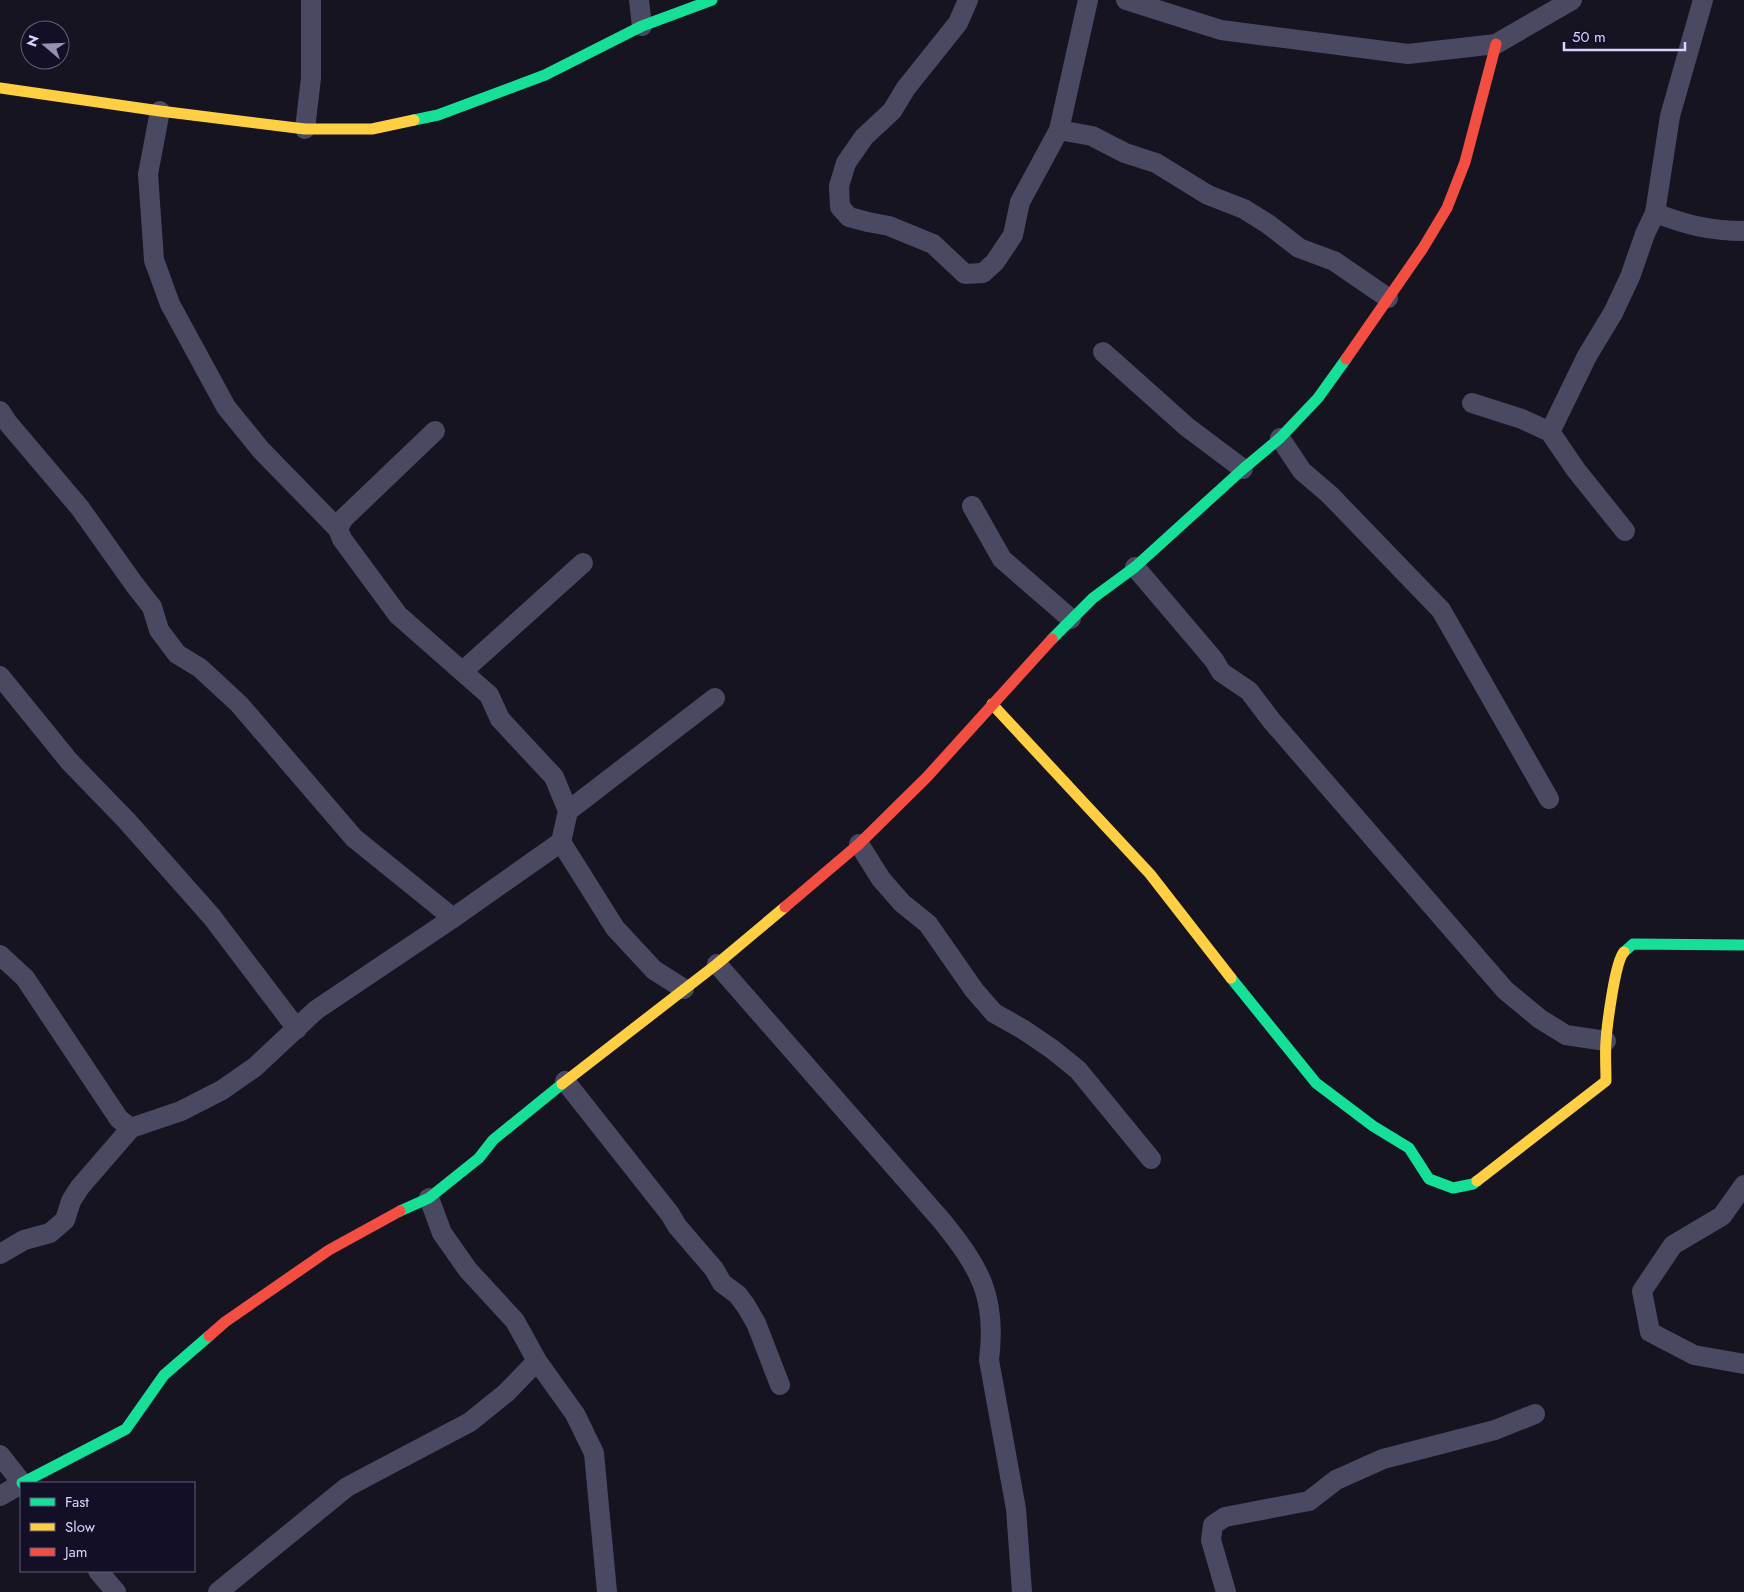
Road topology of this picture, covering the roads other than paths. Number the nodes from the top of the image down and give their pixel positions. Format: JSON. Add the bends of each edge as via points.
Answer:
{"nodes":[{"id":1,"x":312,"y":0,"type":"edge"},
{"id":2,"x":639,"y":0,"type":"edge"},
{"id":3,"x":712,"y":0,"type":"edge"},
{"id":4,"x":968,"y":0,"type":"edge"},
{"id":5,"x":1088,"y":0,"type":"edge"},
{"id":6,"x":1126,"y":0,"type":"edge"},
{"id":7,"x":1572,"y":0,"type":"edge"},
{"id":8,"x":1704,"y":0,"type":"edge"},
{"id":9,"x":642,"y":26,"type":"junction"},
{"id":10,"x":1496,"y":44,"type":"junction"},
{"id":11,"x":0,"y":88,"type":"edge"},
{"id":12,"x":160,"y":111,"type":"junction"},
{"id":13,"x":305,"y":129,"type":"junction"},
{"id":14,"x":1059,"y":130,"type":"junction"},
{"id":15,"x":1655,"y":213,"type":"junction"},
{"id":16,"x":1744,"y":231,"type":"edge"},
{"id":17,"x":1388,"y":298,"type":"junction"},
{"id":18,"x":1103,"y":352,"type":"dead end"},
{"id":19,"x":1472,"y":403,"type":"dead end"},
{"id":20,"x":3,"y":420,"type":"edge"},
{"id":21,"x":435,"y":430,"type":"dead end"},
{"id":22,"x":1550,"y":432,"type":"junction"},
{"id":23,"x":1280,"y":438,"type":"junction"},
{"id":24,"x":1243,"y":469,"type":"junction"},
{"id":25,"x":972,"y":506,"type":"dead end"},
{"id":26,"x":338,"y":529,"type":"junction"},
{"id":27,"x":1625,"y":531,"type":"dead end"},
{"id":28,"x":583,"y":563,"type":"dead end"},
{"id":29,"x":1135,"y":567,"type":"junction"},
{"id":30,"x":1070,"y":619,"type":"junction"},
{"id":31,"x":463,"y":671,"type":"junction"},
{"id":32,"x":0,"y":676,"type":"edge"},
{"id":33,"x":715,"y":698,"type":"dead end"},
{"id":34,"x":992,"y":704,"type":"junction"},
{"id":35,"x":1549,"y":799,"type":"dead end"},
{"id":36,"x":568,"y":811,"type":"junction"},
{"id":37,"x":561,"y":842,"type":"junction"},
{"id":38,"x":859,"y":844,"type":"junction"},
{"id":39,"x":453,"y":918,"type":"junction"},
{"id":40,"x":1744,"y":944,"type":"edge"},
{"id":41,"x":0,"y":955,"type":"edge"},
{"id":42,"x":717,"y":964,"type":"junction"},
{"id":43,"x":684,"y":989,"type":"junction"},
{"id":44,"x":297,"y":1029,"type":"junction"},
{"id":45,"x":1606,"y":1042,"type":"junction"},
{"id":46,"x":565,"y":1081,"type":"junction"},
{"id":47,"x":131,"y":1128,"type":"junction"},
{"id":48,"x":1150,"y":1159,"type":"dead end"},
{"id":49,"x":1744,"y":1185,"type":"edge"},
{"id":50,"x":429,"y":1198,"type":"junction"},
{"id":51,"x":0,"y":1254,"type":"edge"},
{"id":52,"x":537,"y":1361,"type":"junction"},
{"id":53,"x":1744,"y":1364,"type":"edge"},
{"id":54,"x":780,"y":1385,"type":"dead end"},
{"id":55,"x":1535,"y":1414,"type":"dead end"},
{"id":56,"x":0,"y":1455,"type":"edge"},
{"id":57,"x":21,"y":1482,"type":"edge"},
{"id":58,"x":24,"y":1482,"type":"edge"},
{"id":59,"x":20,"y":1484,"type":"edge"},
{"id":60,"x":0,"y":1496,"type":"edge"},
{"id":61,"x":99,"y":1572,"type":"edge"},
{"id":62,"x":116,"y":1592,"type":"edge"},
{"id":63,"x":218,"y":1592,"type":"edge"},
{"id":64,"x":607,"y":1592,"type":"edge"},
{"id":65,"x":1022,"y":1592,"type":"edge"},
{"id":66,"x":1226,"y":1592,"type":"edge"}],
"edges":[{"from":1,"to":13,"type":"street","via":[[311,78]]},
{"from":2,"to":9,"type":"street"},
{"from":3,"to":9,"type":"street"},
{"from":4,"to":14,"type":"street","via":[[958,23],[906,88],[892,111],[864,137],[846,163],[839,186],[840,207],[849,217],[889,226],[933,244],[965,274],[983,273],[995,262],[1013,234],[1020,202]]},
{"from":5,"to":14,"type":"street"},
{"from":6,"to":10,"type":"street","via":[[1221,30],[1408,54]]},
{"from":7,"to":10,"type":"street"},
{"from":8,"to":15,"type":"street","via":[[1670,116]]},
{"from":9,"to":13,"type":"street","via":[[545,75],[438,115],[372,129]]},
{"from":10,"to":17,"type":"street","via":[[1465,162],[1447,208]]},
{"from":11,"to":12,"type":"street"},
{"from":12,"to":13,"type":"street"},
{"from":12,"to":26,"type":"street","via":[[148,174],[154,260],[170,304],[226,407],[260,450]]},
{"from":14,"to":17,"type":"street","via":[[1092,136],[1125,153],[1156,163],[1208,195],[1244,209],[1298,248],[1334,261]]},
{"from":15,"to":16,"type":"street","via":[[1685,224],[1721,231]]},
{"from":15,"to":22,"type":"street","via":[[1613,313],[1587,356]]},
{"from":17,"to":23,"type":"street","via":[[1318,398]]},
{"from":18,"to":24,"type":"street","via":[[1187,427]]},
{"from":19,"to":22,"type":"street"},
{"from":20,"to":39,"type":"street","via":[[80,508],[152,606],[159,630],[177,654],[200,668],[238,704],[354,838]]},
{"from":21,"to":26,"type":"street","via":[[343,518]]},
{"from":22,"to":27,"type":"street"},
{"from":23,"to":24,"type":"street"},
{"from":23,"to":35,"type":"street","via":[[1302,471],[1330,495],[1440,610]]},
{"from":24,"to":29,"type":"street"},
{"from":25,"to":30,"type":"street","via":[[1002,559]]},
{"from":26,"to":31,"type":"street","via":[[398,615]]},
{"from":28,"to":31,"type":"street"},
{"from":29,"to":30,"type":"street"},
{"from":29,"to":45,"type":"street","via":[[1221,672],[1249,691],[1505,990],[1540,1019],[1566,1035]]},
{"from":30,"to":34,"type":"street"},
{"from":31,"to":36,"type":"street","via":[[489,695],[500,719],[554,777]]},
{"from":32,"to":44,"type":"street","via":[[69,761],[212,917]]},
{"from":33,"to":36,"type":"street"},
{"from":34,"to":38,"type":"street","via":[[927,777]]},
{"from":34,"to":45,"type":"street","via":[[1150,874],[1260,1017],[1316,1083],[1373,1126],[1409,1148],[1429,1179],[1453,1188],[1474,1184],[1606,1081]]},
{"from":36,"to":37,"type":"street"},
{"from":37,"to":39,"type":"street"},
{"from":37,"to":43,"type":"street","via":[[615,928],[654,970]]},
{"from":38,"to":42,"type":"street"},
{"from":38,"to":48,"type":"street","via":[[881,879],[902,903],[928,924],[994,1013],[1024,1030],[1078,1070]]},
{"from":39,"to":44,"type":"street","via":[[316,1010]]},
{"from":40,"to":45,"type":"street","via":[[1633,944],[1621,955]]},
{"from":41,"to":47,"type":"street","via":[[25,978],[120,1119]]},
{"from":42,"to":43,"type":"street"},
{"from":42,"to":65,"type":"street","via":[[942,1221],[978,1272],[990,1309],[992,1336],[989,1360],[1016,1509]]},
{"from":43,"to":46,"type":"street"},
{"from":44,"to":47,"type":"street","via":[[255,1067],[222,1090],[182,1111]]},
{"from":46,"to":50,"type":"street","via":[[492,1140],[479,1158]]},
{"from":46,"to":54,"type":"street","via":[[722,1283],[746,1306]]},
{"from":47,"to":51,"type":"street","via":[[80,1187],[65,1220],[50,1233],[24,1240]]},
{"from":49,"to":53,"type":"street","via":[[1722,1216],[1673,1245],[1642,1291],[1650,1332],[1694,1354]]},
{"from":50,"to":52,"type":"street","via":[[442,1233],[468,1270],[515,1321]]},
{"from":50,"to":58,"type":"street","via":[[388,1216],[329,1250],[266,1293],[225,1322],[164,1375],[126,1429]]},
{"from":52,"to":63,"type":"street","via":[[470,1422],[347,1487]]},
{"from":52,"to":64,"type":"street","via":[[574,1414],[594,1454]]},
{"from":55,"to":66,"type":"street","via":[[1495,1430],[1384,1459],[1336,1480],[1309,1500],[1225,1517],[1213,1525],[1211,1540]]},
{"from":56,"to":57,"type":"street"},
{"from":59,"to":60,"type":"street"},
{"from":61,"to":62,"type":"street"}]}
